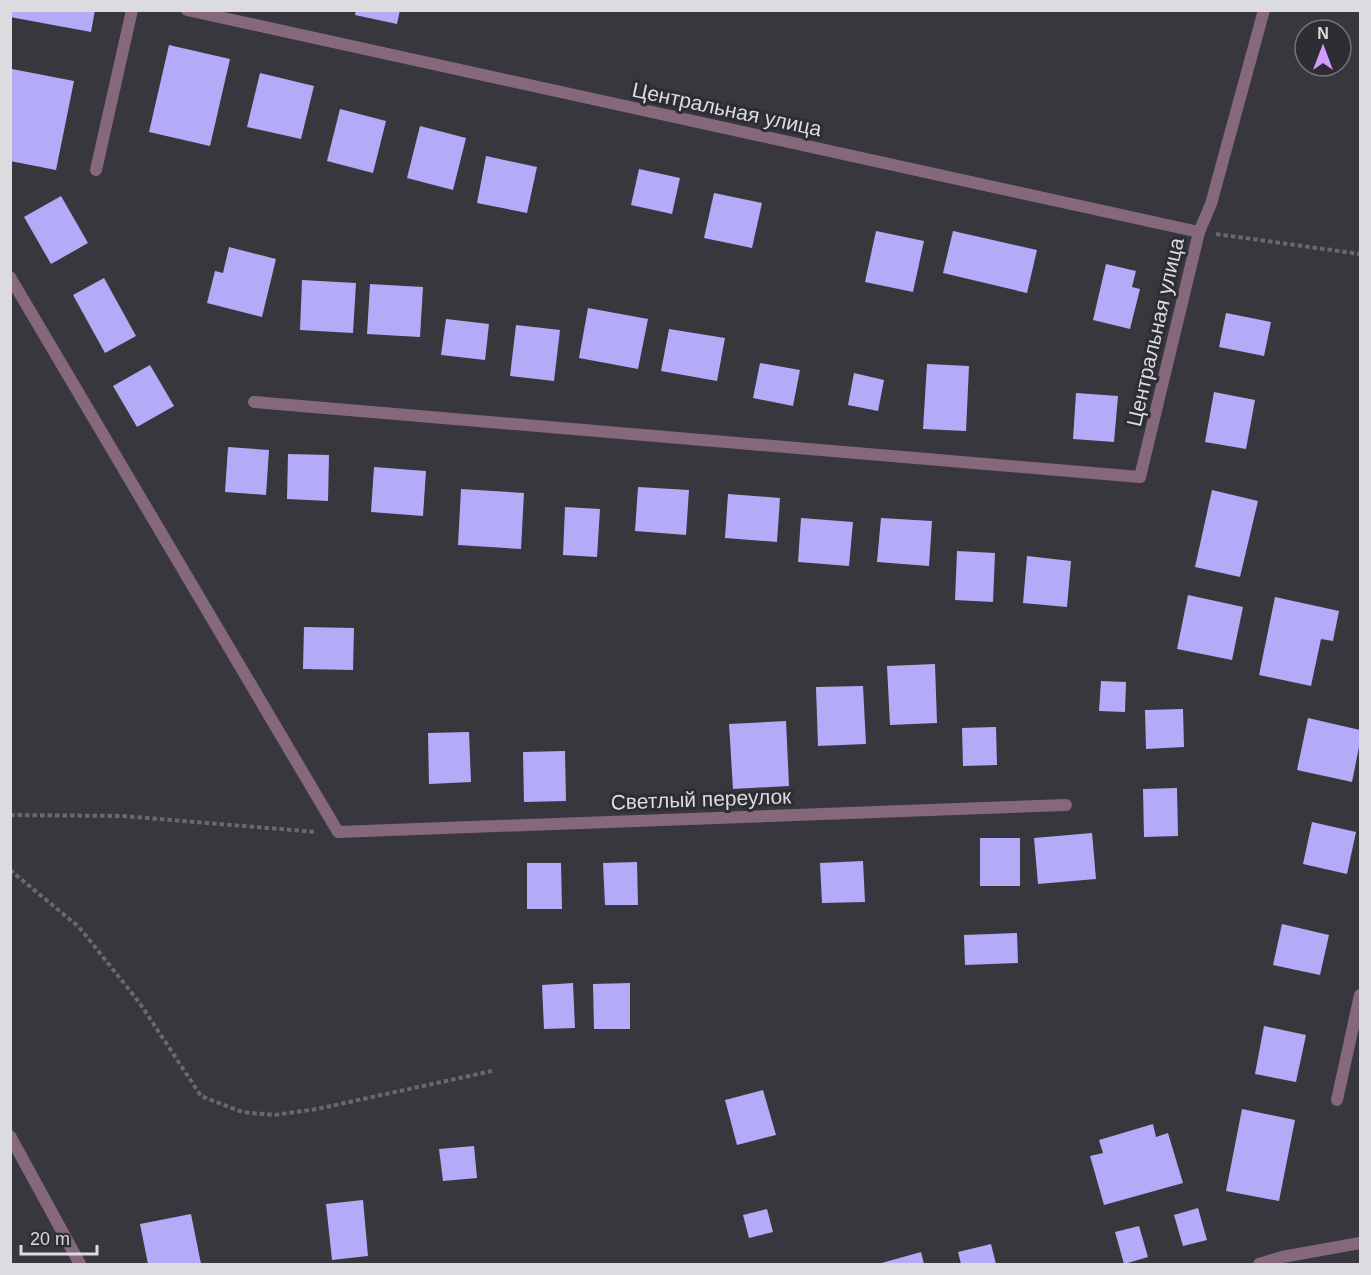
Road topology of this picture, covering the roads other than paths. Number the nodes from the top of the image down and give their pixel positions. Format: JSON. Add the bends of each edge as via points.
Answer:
{"nodes":[{"id":1,"x":132,"y":10,"type":"edge"},
{"id":2,"x":187,"y":10,"type":"edge"},
{"id":3,"x":1264,"y":10,"type":"edge"},
{"id":4,"x":96,"y":170,"type":"dead end"},
{"id":5,"x":1198,"y":232,"type":"junction"},
{"id":6,"x":10,"y":277,"type":"edge"},
{"id":7,"x":254,"y":402,"type":"dead end"},
{"id":8,"x":1066,"y":805,"type":"dead end"},
{"id":9,"x":1360,"y":995,"type":"edge"},
{"id":10,"x":1337,"y":1101,"type":"dead end"},
{"id":11,"x":10,"y":1136,"type":"edge"},
{"id":12,"x":1360,"y":1243,"type":"edge"},
{"id":13,"x":80,"y":1264,"type":"edge"},
{"id":14,"x":1259,"y":1264,"type":"edge"}],
"edges":[{"from":1,"to":4,"type":"street"},
{"from":2,"to":5,"type":"street","name":"Центральная улица"},
{"from":3,"to":5,"type":"street","via":[[1211,204]]},
{"from":5,"to":7,"type":"street","name":"Центральная улица","via":[[1140,477]]},
{"from":6,"to":8,"type":"street","name":"Светлый переулок","via":[[338,832]]},
{"from":9,"to":10,"type":"street"},
{"from":11,"to":13,"type":"street"},
{"from":12,"to":14,"type":"street"}]}
